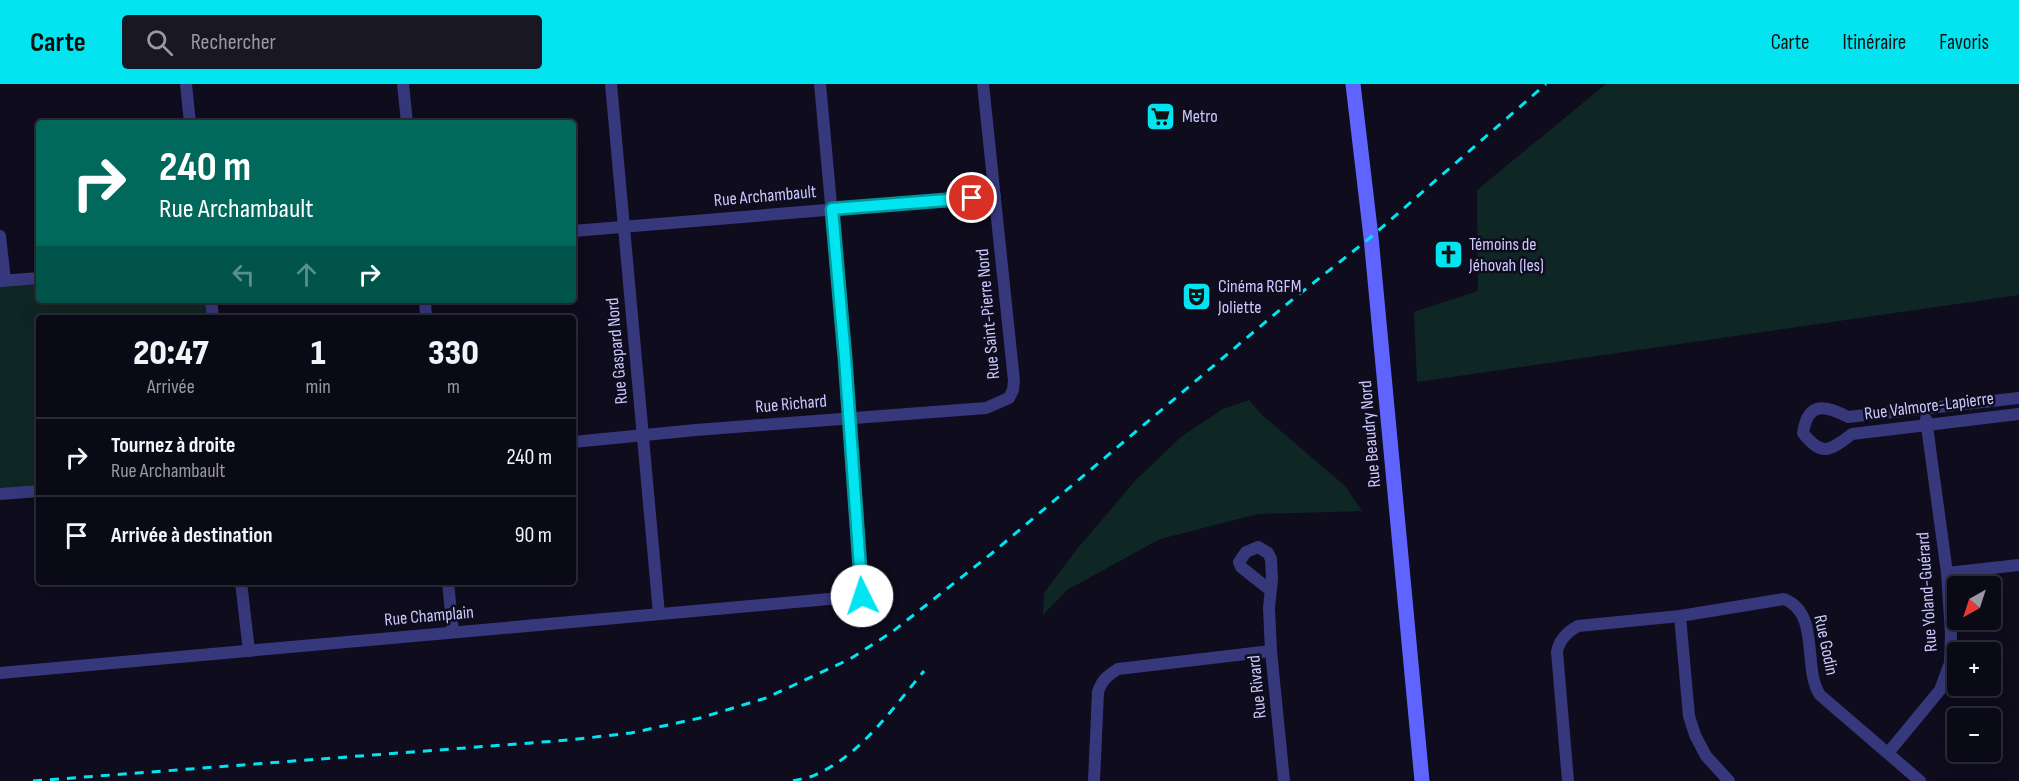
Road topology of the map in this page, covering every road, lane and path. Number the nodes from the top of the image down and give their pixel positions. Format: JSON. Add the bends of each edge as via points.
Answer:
{"nodes":[{"id":1,"x":186,"y":84,"type":"edge"},
{"id":2,"x":403,"y":84,"type":"edge"},
{"id":3,"x":611,"y":84,"type":"edge"},
{"id":4,"x":820,"y":84,"type":"edge"},
{"id":5,"x":983,"y":84,"type":"edge"},
{"id":6,"x":1353,"y":84,"type":"edge"},
{"id":7,"x":190,"y":120,"type":"edge"},
{"id":8,"x":407,"y":120,"type":"edge"},
{"id":9,"x":995,"y":196,"type":"junction"},
{"id":10,"x":832,"y":209,"type":"junction"},
{"id":11,"x":623,"y":226,"type":"junction"},
{"id":12,"x":576,"y":231,"type":"edge"},
{"id":13,"x":0,"y":236,"type":"edge"},
{"id":14,"x":36,"y":278,"type":"edge"},
{"id":15,"x":3,"y":281,"type":"edge"},
{"id":16,"x":1009,"y":398,"type":"joint"},
{"id":17,"x":2019,"y":398,"type":"edge"},
{"id":18,"x":1924,"y":409,"type":"junction"},
{"id":19,"x":2019,"y":414,"type":"edge"},
{"id":20,"x":849,"y":417,"type":"junction"},
{"id":21,"x":1926,"y":425,"type":"junction"},
{"id":22,"x":642,"y":436,"type":"junction"},
{"id":23,"x":576,"y":442,"type":"edge"},
{"id":24,"x":36,"y":491,"type":"edge"},
{"id":25,"x":0,"y":494,"type":"edge"},
{"id":26,"x":2019,"y":565,"type":"edge"},
{"id":27,"x":1947,"y":573,"type":"junction"},
{"id":28,"x":241,"y":585,"type":"edge"},
{"id":29,"x":448,"y":585,"type":"edge"},
{"id":30,"x":1270,"y":590,"type":"dead end"},
{"id":31,"x":659,"y":614,"type":"junction"},
{"id":32,"x":1680,"y":616,"type":"junction"},
{"id":33,"x":453,"y":632,"type":"junction"},
{"id":34,"x":249,"y":651,"type":"junction"},
{"id":35,"x":1271,"y":651,"type":"junction"},
{"id":36,"x":0,"y":673,"type":"edge"},
{"id":37,"x":1888,"y":753,"type":"junction"},
{"id":38,"x":1094,"y":781,"type":"edge"},
{"id":39,"x":1284,"y":781,"type":"edge"},
{"id":40,"x":1422,"y":781,"type":"edge"},
{"id":41,"x":1568,"y":781,"type":"edge"},
{"id":42,"x":1729,"y":781,"type":"edge"},
{"id":43,"x":1920,"y":781,"type":"edge"}],
"edges":[{"from":1,"to":7,"type":"street"},
{"from":2,"to":8,"type":"street"},
{"from":3,"to":11,"type":"street","name":"Rue Gaspard Nord"},
{"from":4,"to":10,"type":"street"},
{"from":5,"to":9,"type":"street","name":"Rue Saint-Pierre Nord"},
{"from":6,"to":40,"type":"main road","name":"Rue Beaudry Nord"},
{"from":9,"to":10,"type":"street","name":"Rue Archambault"},
{"from":9,"to":16,"type":"street","name":"Rue Saint-Pierre Nord","via":[[1014,381]]},
{"from":10,"to":11,"type":"street","name":"Rue Archambault"},
{"from":10,"to":20,"type":"street"},
{"from":11,"to":12,"type":"street","name":"Rue Archambault"},
{"from":11,"to":22,"type":"street","name":"Rue Gaspard Nord"},
{"from":13,"to":15,"type":"street"},
{"from":14,"to":15,"type":"street"},
{"from":16,"to":20,"type":"street","name":"Rue Richard","via":[[986,408]]},
{"from":17,"to":18,"type":"street","name":"Rue Valmore-Lapierre"},
{"from":18,"to":21,"type":"street","name":"Rue Yoland-Guérard"},
{"from":18,"to":21,"type":"street","name":"Rue Valmore-Lapierre","via":[[1848,417],[1828,407],[1820,408],[1810,412],[1803,433],[1819,449],[1830,449],[1852,434]]},
{"from":19,"to":21,"type":"street","name":"Rue Valmore-Lapierre"},
{"from":20,"to":22,"type":"street","name":"Rue Richard"},
{"from":20,"to":31,"type":"street","name":"Rue Champlain","via":[[862,596]]},
{"from":21,"to":27,"type":"street","name":"Rue Yoland-Guérard"},
{"from":22,"to":23,"type":"street","name":"Rue Richard"},
{"from":22,"to":31,"type":"street","name":"Rue Gaspard Nord"},
{"from":24,"to":25,"type":"street"},
{"from":26,"to":27,"type":"street"},
{"from":27,"to":37,"type":"street","name":"Rue Yoland-Guérard","via":[[1950,663],[1940,690]]},
{"from":28,"to":34,"type":"street"},
{"from":29,"to":33,"type":"street"},
{"from":30,"to":35,"type":"street","name":"Rue Rivard"},
{"from":31,"to":33,"type":"street","name":"Rue Champlain"},
{"from":32,"to":37,"type":"street","name":"Rue Godin","via":[[1784,599],[1793,602],[1805,622],[1818,691]]},
{"from":32,"to":41,"type":"street","name":"Rue Godin","via":[[1578,626],[1558,645]]},
{"from":32,"to":42,"type":"street","via":[[1689,716],[1706,756]]},
{"from":33,"to":34,"type":"street","name":"Rue Champlain"},
{"from":34,"to":36,"type":"street","name":"Rue Champlain"},
{"from":35,"to":38,"type":"street","via":[[1118,669],[1101,681]]},
{"from":35,"to":39,"type":"street","name":"Rue Rivard"},
{"from":37,"to":43,"type":"street","name":"Rue Godin"}]}
